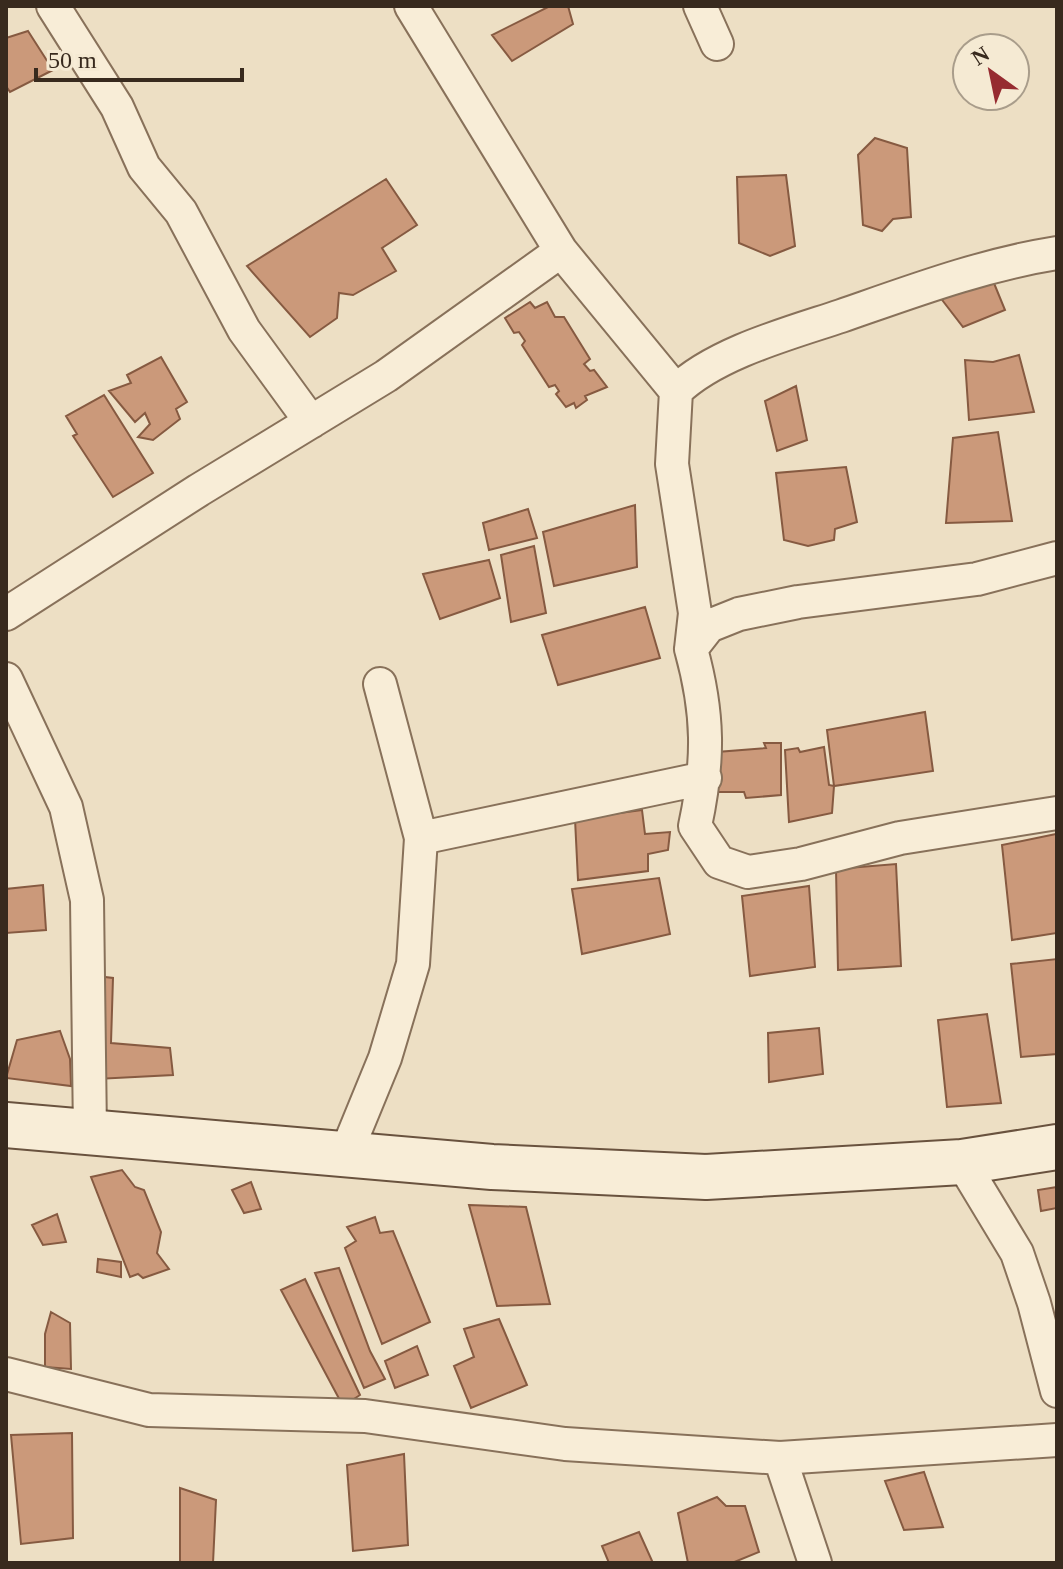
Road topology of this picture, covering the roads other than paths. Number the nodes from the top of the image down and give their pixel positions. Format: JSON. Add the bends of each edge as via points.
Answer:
{"nodes":[{"id":1,"x":53,"y":6,"type":"edge"},
{"id":2,"x":411,"y":6,"type":"edge"},
{"id":3,"x":700,"y":6,"type":"edge"},
{"id":4,"x":717,"y":44,"type":"dead end"},
{"id":5,"x":561,"y":251,"type":"junction"},
{"id":6,"x":1057,"y":253,"type":"edge"},
{"id":7,"x":676,"y":391,"type":"junction"},
{"id":8,"x":311,"y":422,"type":"junction"},
{"id":9,"x":1057,"y":558,"type":"edge"},
{"id":10,"x":6,"y":614,"type":"edge"},
{"id":11,"x":691,"y":649,"type":"junction"},
{"id":12,"x":6,"y":679,"type":"edge"},
{"id":13,"x":380,"y":684,"type":"dead end"},
{"id":14,"x":705,"y":778,"type":"junction"},
{"id":15,"x":1057,"y":813,"type":"edge"},
{"id":16,"x":421,"y":838,"type":"junction"},
{"id":17,"x":6,"y":1125,"type":"edge"},
{"id":18,"x":90,"y":1133,"type":"junction"},
{"id":19,"x":1057,"y":1147,"type":"edge"},
{"id":20,"x":346,"y":1153,"type":"junction"},
{"id":21,"x":962,"y":1162,"type":"junction"},
{"id":22,"x":6,"y":1374,"type":"edge"},
{"id":23,"x":1057,"y":1391,"type":"edge"},
{"id":24,"x":1057,"y":1440,"type":"edge"},
{"id":25,"x":780,"y":1458,"type":"junction"},
{"id":26,"x":815,"y":1563,"type":"edge"}],
"edges":[{"from":1,"to":8,"type":"street","via":[[117,107],[144,167],[181,212],[244,330]]},
{"from":2,"to":5,"type":"street"},
{"from":3,"to":4,"type":"street"},
{"from":5,"to":7,"type":"street"},
{"from":5,"to":8,"type":"street","via":[[478,313]]},
{"from":6,"to":7,"type":"street","via":[[998,263],[766,341],[690,377]]},
{"from":7,"to":11,"type":"street","via":[[672,464],[695,613]]},
{"from":8,"to":10,"type":"street"},
{"from":9,"to":11,"type":"street","via":[[977,579],[739,614],[709,626]]},
{"from":11,"to":14,"type":"street","via":[[704,697]]},
{"from":12,"to":18,"type":"street","via":[[66,807],[87,900]]},
{"from":13,"to":16,"type":"street"},
{"from":14,"to":15,"type":"street","via":[[695,826],[719,862],[748,872],[900,838]]},
{"from":14,"to":16,"type":"street"},
{"from":16,"to":20,"type":"street","via":[[413,964],[385,1058]]},
{"from":17,"to":18,"type":"main road"},
{"from":18,"to":20,"type":"main road"},
{"from":19,"to":21,"type":"main road"},
{"from":20,"to":21,"type":"main road","via":[[492,1167],[706,1177]]},
{"from":21,"to":23,"type":"street","via":[[1017,1253]]},
{"from":22,"to":25,"type":"street","via":[[149,1410],[365,1416],[565,1444]]},
{"from":24,"to":25,"type":"street"},
{"from":25,"to":26,"type":"street"}]}
